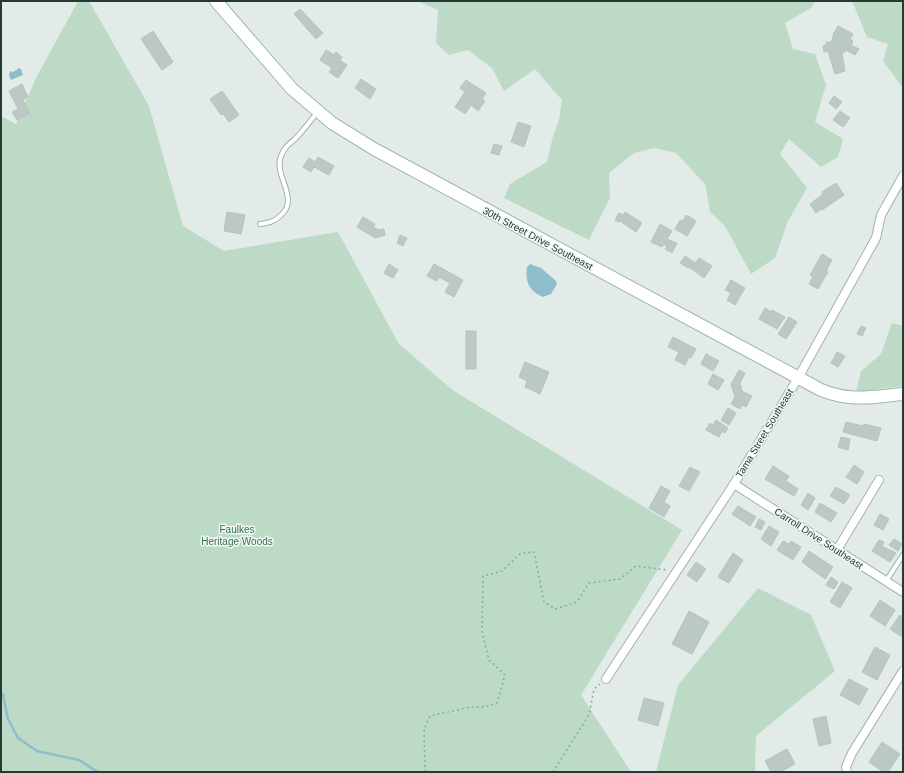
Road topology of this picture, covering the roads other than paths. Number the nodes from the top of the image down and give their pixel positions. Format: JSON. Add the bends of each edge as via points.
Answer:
{"nodes":[{"id":1,"x":216,"y":1,"type":"edge"},
{"id":2,"x":318,"y":112,"type":"junction"},
{"id":3,"x":903,"y":176,"type":"edge"},
{"id":4,"x":260,"y":224,"type":"dead end"},
{"id":5,"x":798,"y":378,"type":"junction"},
{"id":6,"x":903,"y":394,"type":"edge"},
{"id":7,"x":879,"y":480,"type":"dead end"},
{"id":8,"x":734,"y":484,"type":"junction"},
{"id":9,"x":837,"y":550,"type":"junction"},
{"id":10,"x":903,"y":555,"type":"edge"},
{"id":11,"x":886,"y":581,"type":"junction"},
{"id":12,"x":903,"y":592,"type":"edge"},
{"id":13,"x":903,"y":671,"type":"edge"},
{"id":14,"x":606,"y":679,"type":"road end"},
{"id":15,"x":847,"y":772,"type":"edge"}],
"edges":[{"from":1,"to":2,"type":"main road","name":"30th Street Drive Southeast","via":[[292,89]]},
{"from":2,"to":4,"type":"lane","via":[[281,155],[279,169],[289,197],[284,214],[269,223]]},
{"from":2,"to":5,"type":"main road","name":"30th Street Drive Southeast","via":[[374,149]]},
{"from":3,"to":5,"type":"street","name":"Tama Street Southeast","via":[[881,215],[876,238]]},
{"from":5,"to":6,"type":"main road","name":"30th Street Drive Southeast","via":[[841,397],[864,398]]},
{"from":5,"to":8,"type":"street","name":"Tama Street Southeast"},
{"from":7,"to":9,"type":"street"},
{"from":8,"to":9,"type":"street","name":"Carroll Drive Southeast"},
{"from":8,"to":14,"type":"street","name":"Tama Street Southeast"},
{"from":9,"to":11,"type":"street","name":"Carroll Drive Southeast"},
{"from":10,"to":11,"type":"lane"},
{"from":11,"to":12,"type":"street","name":"Carroll Drive Southeast"},
{"from":13,"to":15,"type":"street","via":[[852,753]]}]}
